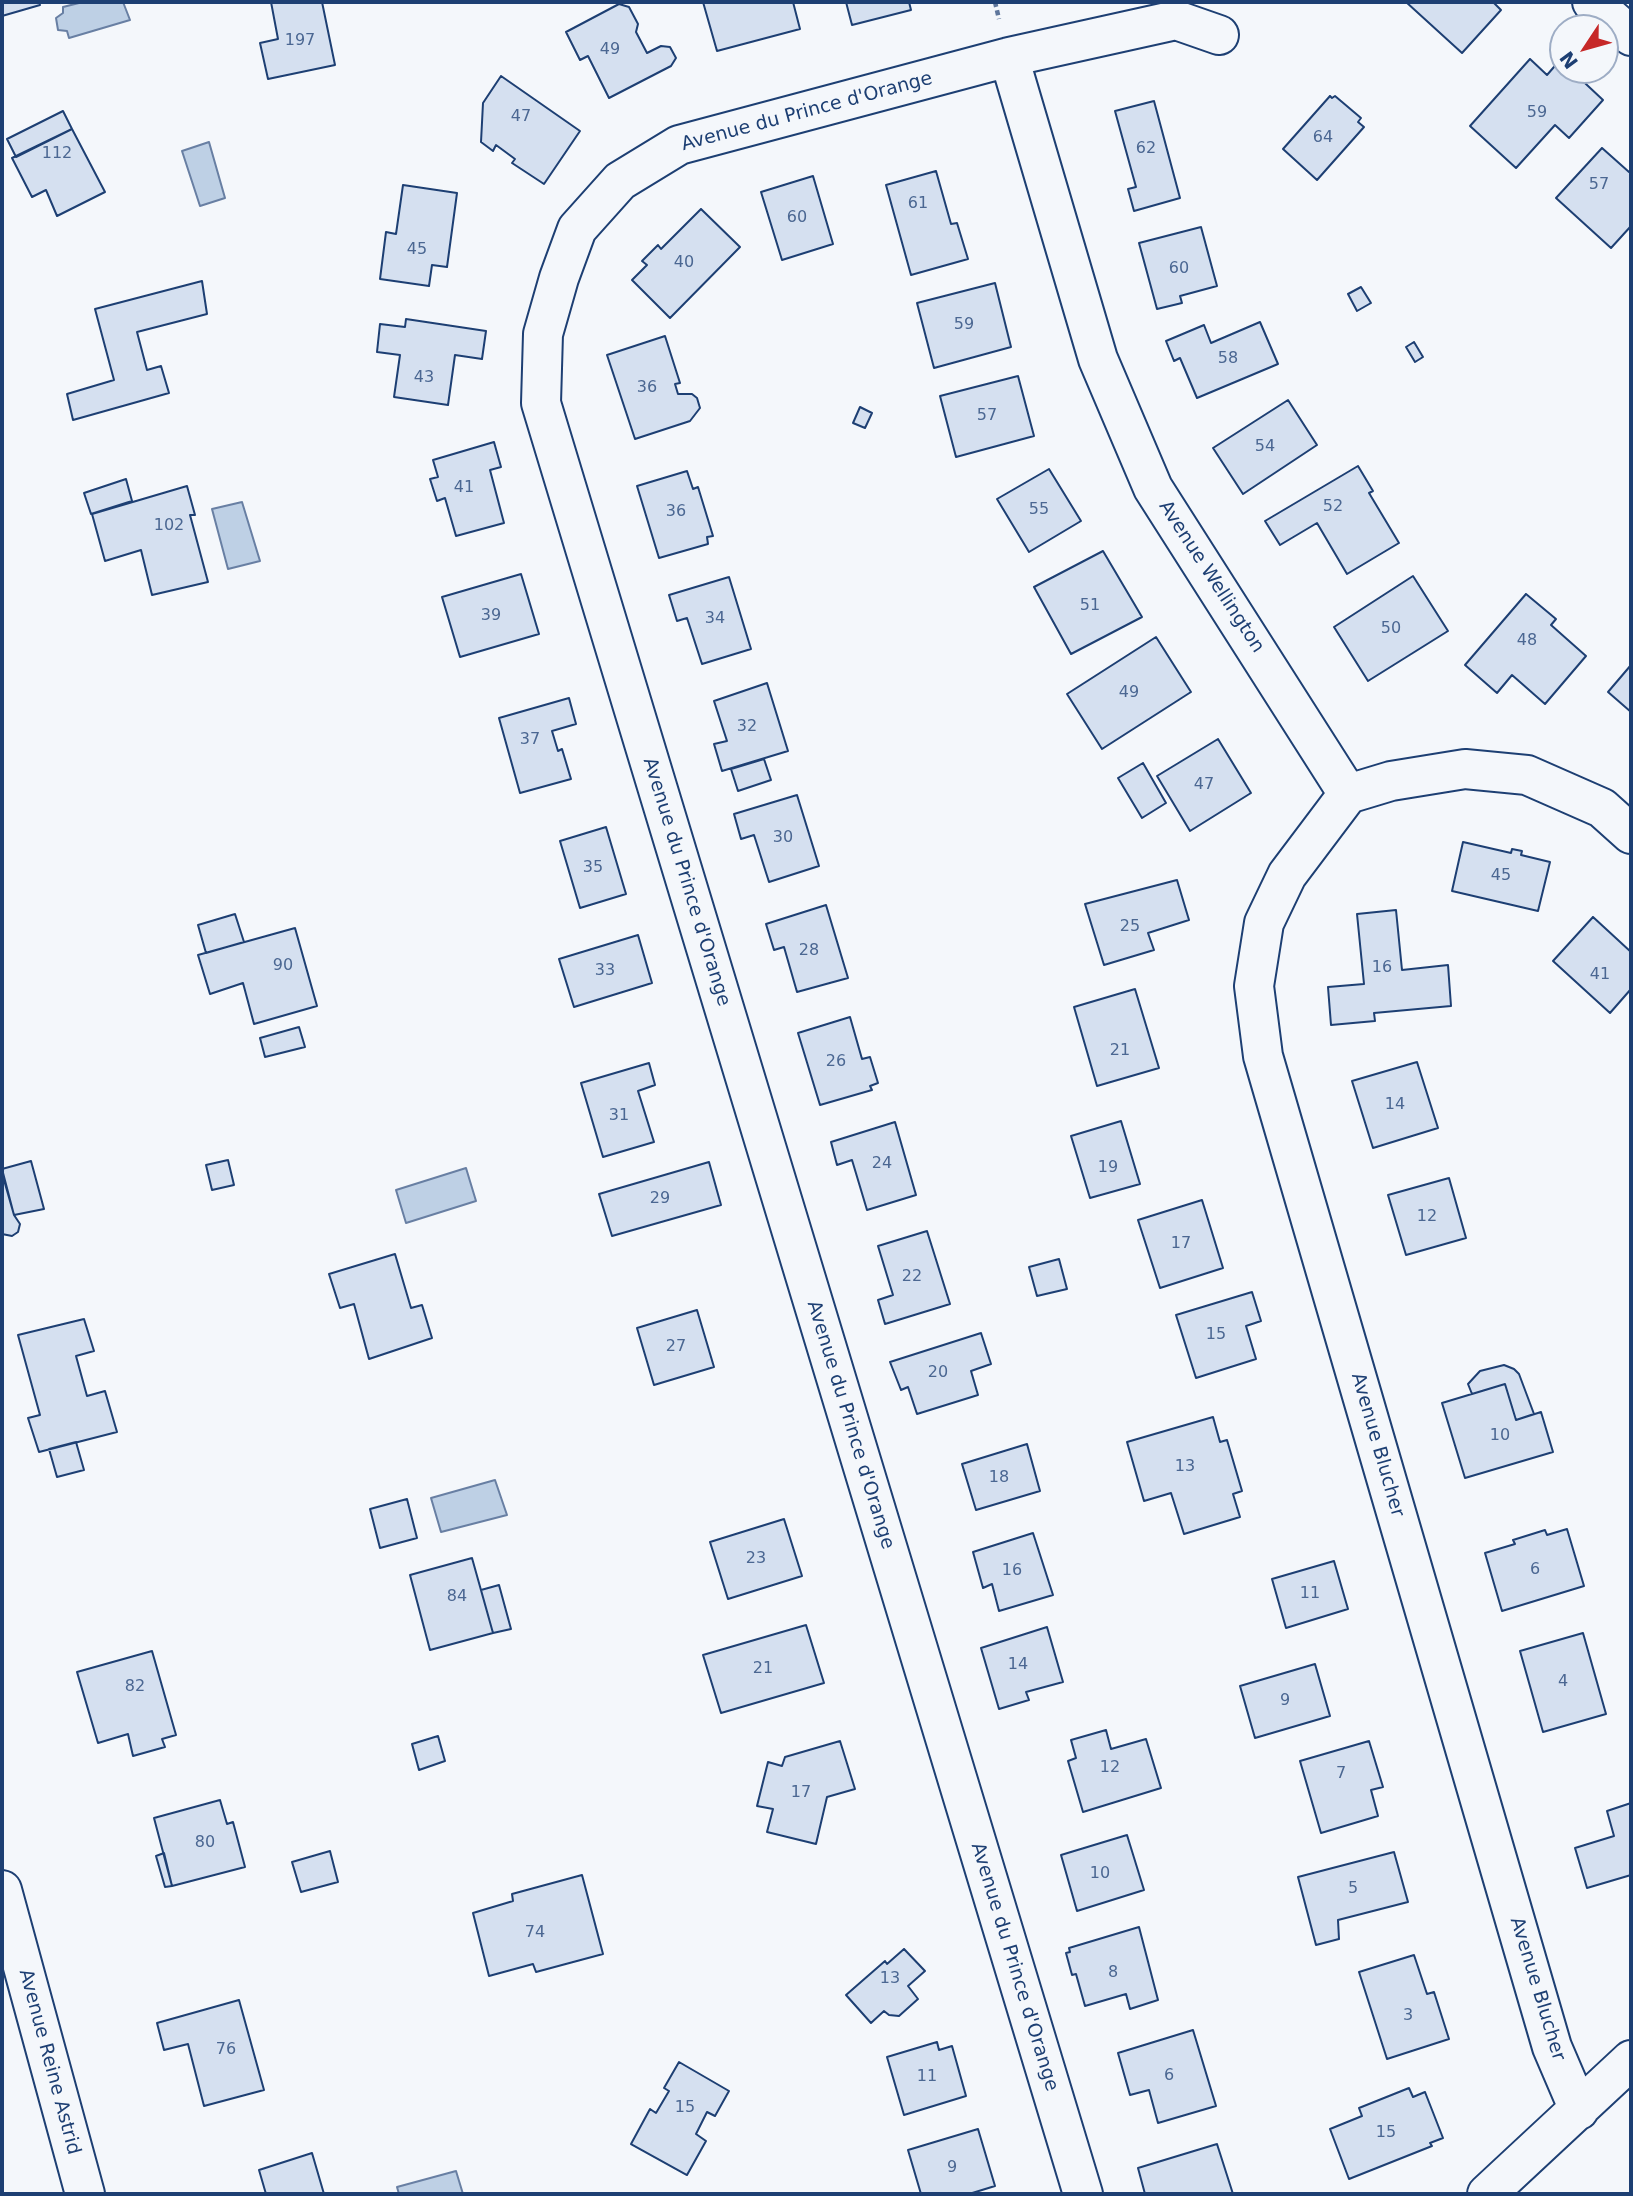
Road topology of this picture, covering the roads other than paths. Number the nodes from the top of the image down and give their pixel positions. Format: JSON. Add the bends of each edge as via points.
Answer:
{"nodes":[{"id":1,"x":1592,"y":2,"type":"edge"},
{"id":2,"x":1219,"y":35,"type":"dead end"},
{"id":3,"x":1631,"y":36,"type":"edge"},
{"id":4,"x":1009,"y":57,"type":"junction"},
{"id":5,"x":1348,"y":794,"type":"junction"},
{"id":6,"x":1631,"y":834,"type":"edge"},
{"id":7,"x":2,"y":1890,"type":"edge"},
{"id":8,"x":1631,"y":2060,"type":"edge"},
{"id":9,"x":1578,"y":2109,"type":"junction"},
{"id":10,"x":85,"y":2194,"type":"edge"},
{"id":11,"x":1083,"y":2194,"type":"edge"},
{"id":12,"x":1487,"y":2194,"type":"edge"}],
"edges":[{"from":1,"to":3,"type":"street"},
{"from":2,"to":4,"type":"street","name":"Avenue du Prince d'Orange","via":[[1176,20]]},
{"from":4,"to":5,"type":"street","name":"Avenue Wellington","via":[[1098,359],[1153,488]]},
{"from":4,"to":11,"type":"street","name":"Avenue du Prince d'Orange","via":[[679,145],[620,181],[577,229],[568,253],[543,334],[541,403]]},
{"from":5,"to":6,"type":"street","via":[[1391,781],[1465,769],[1527,775],[1602,808]]},
{"from":5,"to":9,"type":"street","name":"Avenue Blucher","via":[[1287,875],[1264,923],[1254,986],[1264,1056],[1548,2034]]},
{"from":7,"to":10,"type":"street","name":"Avenue Reine Astrid"},
{"from":8,"to":9,"type":"street"},
{"from":9,"to":12,"type":"street"}]}
